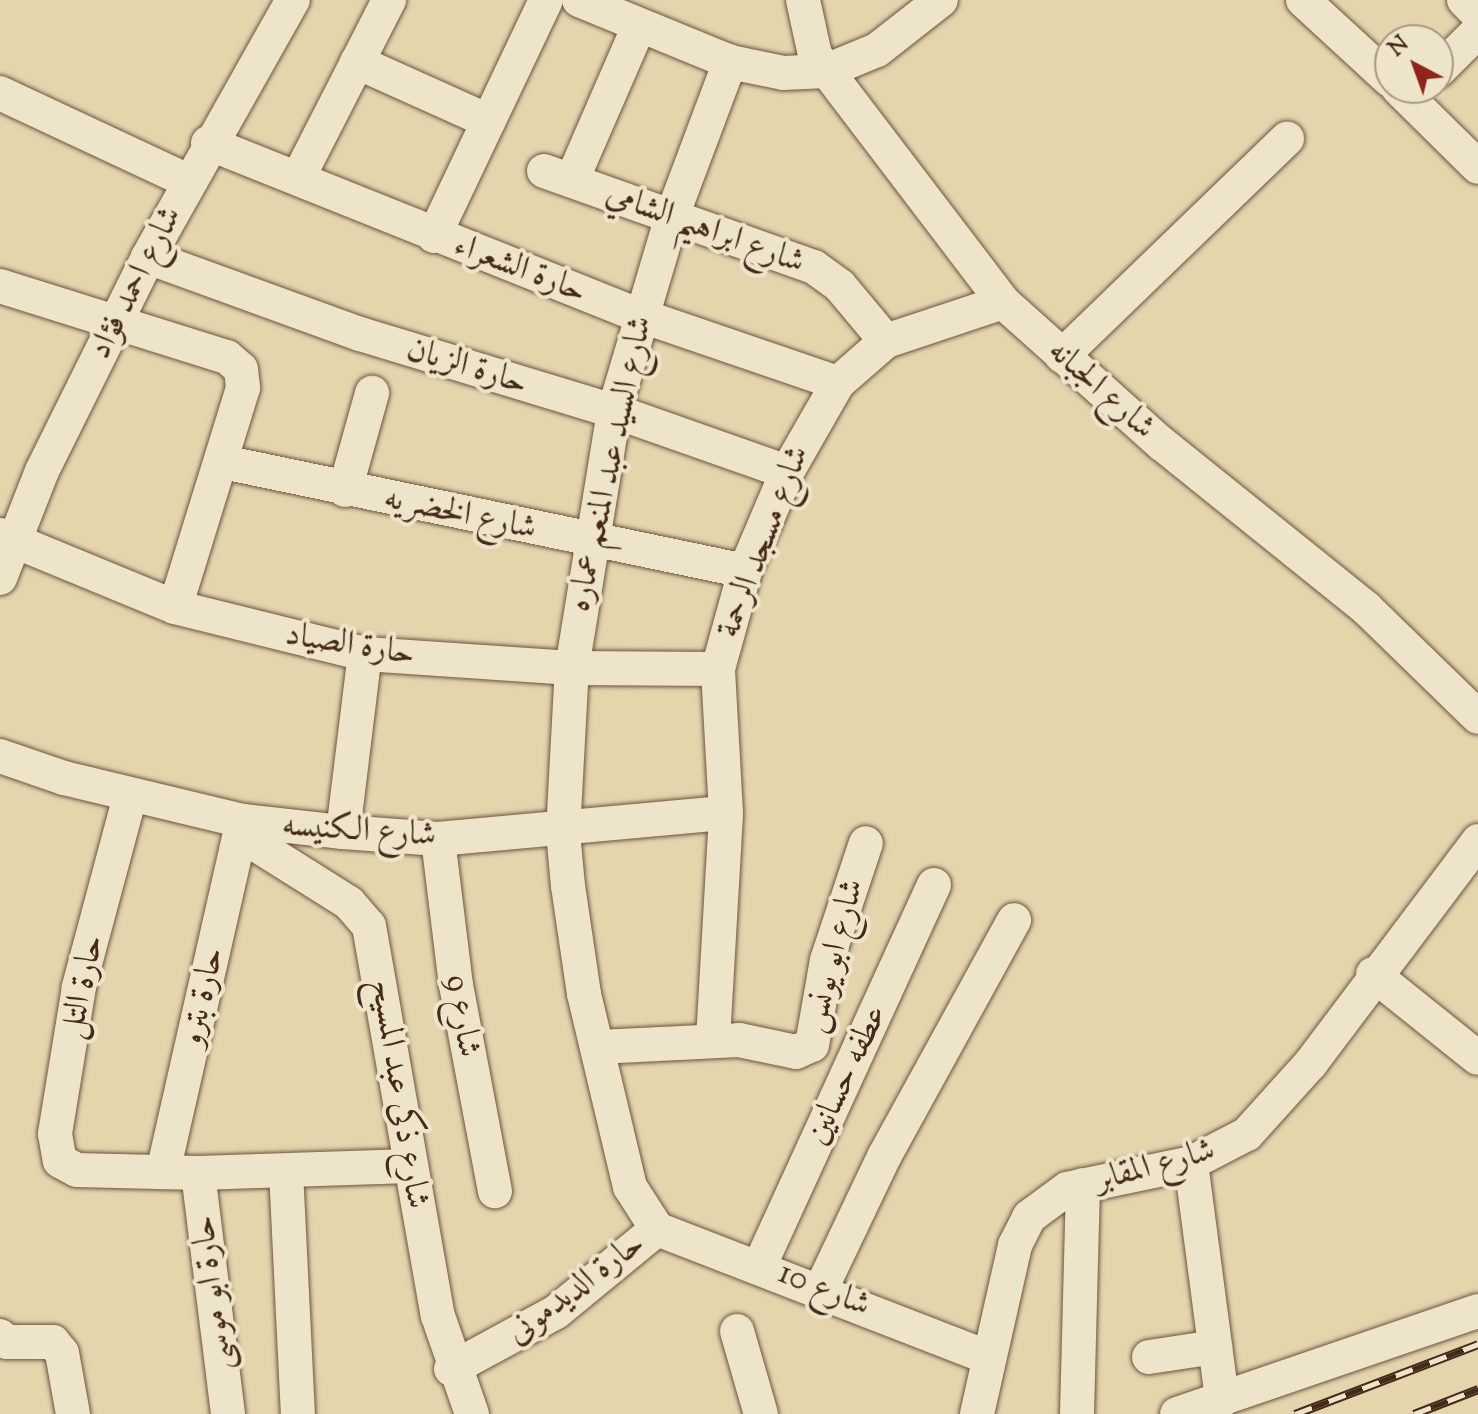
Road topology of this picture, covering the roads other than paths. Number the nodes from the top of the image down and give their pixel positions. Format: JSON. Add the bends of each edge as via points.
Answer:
{"nodes":[{"id":1,"x":293,"y":0,"type":"edge"},
{"id":2,"x":389,"y":0,"type":"edge"},
{"id":3,"x":546,"y":0,"type":"edge"},
{"id":4,"x":579,"y":0,"type":"edge"},
{"id":5,"x":803,"y":0,"type":"edge"},
{"id":6,"x":941,"y":0,"type":"edge"},
{"id":7,"x":1303,"y":0,"type":"edge"},
{"id":8,"x":1464,"y":0,"type":"edge"},
{"id":9,"x":1478,"y":14,"type":"edge"},
{"id":10,"x":639,"y":26,"type":"junction"},
{"id":11,"x":1478,"y":31,"type":"edge"},
{"id":12,"x":1454,"y":55,"type":"edge"},
{"id":13,"x":357,"y":62,"type":"junction"},
{"id":14,"x":730,"y":62,"type":"junction"},
{"id":15,"x":1374,"y":62,"type":"edge"},
{"id":16,"x":826,"y":71,"type":"junction"},
{"id":17,"x":0,"y":93,"type":"edge"},
{"id":18,"x":1419,"y":104,"type":"edge"},
{"id":19,"x":488,"y":121,"type":"junction"},
{"id":20,"x":1287,"y":139,"type":"dead end"},
{"id":21,"x":208,"y":143,"type":"junction"},
{"id":22,"x":1478,"y":167,"type":"edge"},
{"id":23,"x":298,"y":178,"type":"junction"},
{"id":24,"x":188,"y":181,"type":"junction"},
{"id":25,"x":672,"y":216,"type":"junction"},
{"id":26,"x":434,"y":236,"type":"junction"},
{"id":27,"x":148,"y":257,"type":"junction"},
{"id":28,"x":0,"y":286,"type":"edge"},
{"id":29,"x":1003,"y":302,"type":"junction"},
{"id":30,"x":639,"y":315,"type":"junction"},
{"id":31,"x":116,"y":327,"type":"junction"},
{"id":32,"x":886,"y":341,"type":"junction"},
{"id":33,"x":1062,"y":356,"type":"junction"},
{"id":34,"x":838,"y":383,"type":"junction"},
{"id":35,"x":372,"y":393,"type":"dead end"},
{"id":36,"x":614,"y":411,"type":"junction"},
{"id":37,"x":223,"y":462,"type":"junction"},
{"id":38,"x":787,"y":472,"type":"junction"},
{"id":39,"x":345,"y":490,"type":"junction"},
{"id":40,"x":8,"y":538,"type":"edge"},
{"id":41,"x":589,"y":541,"type":"junction"},
{"id":42,"x":745,"y":571,"type":"junction"},
{"id":43,"x":0,"y":578,"type":"edge"},
{"id":44,"x":175,"y":607,"type":"junction"},
{"id":45,"x":365,"y":654,"type":"junction"},
{"id":46,"x":572,"y":668,"type":"junction"},
{"id":47,"x":718,"y":669,"type":"junction"},
{"id":48,"x":1478,"y":717,"type":"edge"},
{"id":49,"x":2,"y":767,"type":"edge"},
{"id":50,"x":130,"y":796,"type":"junction"},
{"id":51,"x":726,"y":813,"type":"junction"},
{"id":52,"x":242,"y":828,"type":"junction"},
{"id":53,"x":343,"y":832,"type":"junction"},
{"id":54,"x":563,"y":832,"type":"junction"},
{"id":55,"x":438,"y":839,"type":"junction"},
{"id":56,"x":866,"y":843,"type":"dead end"},
{"id":57,"x":1471,"y":865,"type":"edge"},
{"id":58,"x":934,"y":885,"type":"dead end"},
{"id":59,"x":1014,"y":920,"type":"dead end"},
{"id":60,"x":1373,"y":974,"type":"junction"},
{"id":61,"x":713,"y":1040,"type":"junction"},
{"id":62,"x":598,"y":1047,"type":"junction"},
{"id":63,"x":1478,"y":1058,"type":"edge"},
{"id":64,"x":1191,"y":1163,"type":"junction"},
{"id":65,"x":410,"y":1166,"type":"junction"},
{"id":66,"x":286,"y":1171,"type":"junction"},
{"id":67,"x":163,"y":1172,"type":"junction"},
{"id":68,"x":198,"y":1173,"type":"junction"},
{"id":69,"x":1083,"y":1185,"type":"junction"},
{"id":70,"x":495,"y":1191,"type":"dead end"},
{"id":71,"x":657,"y":1229,"type":"junction"},
{"id":72,"x":760,"y":1265,"type":"junction"},
{"id":73,"x":821,"y":1289,"type":"junction"},
{"id":74,"x":1478,"y":1311,"type":"edge"},
{"id":75,"x":737,"y":1331,"type":"dead end"},
{"id":76,"x":0,"y":1336,"type":"edge"},
{"id":77,"x":1215,"y":1347,"type":"junction"},
{"id":78,"x":1149,"y":1357,"type":"dead end"},
{"id":79,"x":989,"y":1358,"type":"junction"},
{"id":80,"x":451,"y":1369,"type":"junction"},
{"id":81,"x":1222,"y":1400,"type":"junction"},
{"id":82,"x":73,"y":1414,"type":"edge"},
{"id":83,"x":228,"y":1414,"type":"edge"},
{"id":84,"x":298,"y":1414,"type":"edge"},
{"id":85,"x":472,"y":1414,"type":"edge"},
{"id":86,"x":761,"y":1414,"type":"edge"},
{"id":87,"x":977,"y":1414,"type":"edge"},
{"id":88,"x":1077,"y":1414,"type":"edge"},
{"id":89,"x":1177,"y":1414,"type":"edge"}],
"edges":[{"from":1,"to":21,"type":"street","name":"شارع احمد فؤاد"},
{"from":2,"to":13,"type":"street"},
{"from":3,"to":19,"type":"street"},
{"from":4,"to":10,"type":"street"},
{"from":5,"to":16,"type":"street","name":"شارع الجبانه","via":[[807,37]]},
{"from":6,"to":16,"type":"street","via":[[877,50]]},
{"from":7,"to":15,"type":"street"},
{"from":8,"to":9,"type":"street"},
{"from":10,"to":14,"type":"street"},
{"from":10,"to":25,"type":"street","name":"شارع ابراهيم الشامي","via":[[558,175]]},
{"from":11,"to":12,"type":"street"},
{"from":13,"to":19,"type":"street"},
{"from":13,"to":23,"type":"street"},
{"from":14,"to":16,"type":"street","via":[[783,73]]},
{"from":14,"to":25,"type":"street","name":"شارع السيد عبد المنعم عماره"},
{"from":16,"to":29,"type":"street","name":"شارع الجبانه"},
{"from":17,"to":24,"type":"street"},
{"from":18,"to":22,"type":"street"},
{"from":19,"to":26,"type":"street"},
{"from":20,"to":33,"type":"street"},
{"from":21,"to":23,"type":"street","name":"حارة الشعراء"},
{"from":21,"to":24,"type":"street","name":"شارع احمد فؤاد"},
{"from":23,"to":26,"type":"street","name":"حارة الشعراء"},
{"from":24,"to":27,"type":"street","name":"شارع احمد فؤاد"},
{"from":25,"to":30,"type":"street","name":"شارع السيد عبد المنعم عماره"},
{"from":25,"to":32,"type":"street","name":"شارع ابراهيم الشامي","via":[[814,267],[840,286]]},
{"from":26,"to":30,"type":"street","name":"حارة الشعراء"},
{"from":27,"to":31,"type":"street","name":"شارع احمد فؤاد"},
{"from":27,"to":36,"type":"street","name":"حارة الزيان","via":[[360,334]]},
{"from":28,"to":31,"type":"street"},
{"from":29,"to":32,"type":"street","name":"شارع مسجد الرحمة"},
{"from":29,"to":33,"type":"street","name":"شارع الجبانه"},
{"from":30,"to":34,"type":"street","name":"حارة الشعراء"},
{"from":30,"to":36,"type":"street","name":"شارع السيد عبد المنعم عماره"},
{"from":31,"to":37,"type":"street","via":[[227,357],[241,369],[243,388]]},
{"from":31,"to":40,"type":"street","name":"شارع احمد فؤاد"},
{"from":32,"to":34,"type":"street","name":"شارع مسجد الرحمة"},
{"from":33,"to":48,"type":"street","name":"شارع الجبانه","via":[[1366,608]]},
{"from":34,"to":38,"type":"street","name":"شارع مسجد الرحمة"},
{"from":35,"to":39,"type":"street"},
{"from":36,"to":38,"type":"street","name":"حارة الزيان"},
{"from":36,"to":41,"type":"street","name":"شارع السيد عبد المنعم عماره"},
{"from":37,"to":39,"type":"street","name":"شارع الخضريه"},
{"from":37,"to":44,"type":"street"},
{"from":38,"to":42,"type":"street","name":"شارع مسجد الرحمة"},
{"from":39,"to":41,"type":"street","name":"شارع الخضريه"},
{"from":40,"to":43,"type":"street","name":"شارع احمد فؤاد"},
{"from":40,"to":44,"type":"street","name":"حارة الصياد"},
{"from":41,"to":42,"type":"street","name":"شارع الخضريه"},
{"from":41,"to":46,"type":"street","name":"شارع السيد عبد المنعم عماره"},
{"from":42,"to":47,"type":"street","name":"شارع مسجد الرحمة"},
{"from":44,"to":45,"type":"street","name":"حارة الصياد"},
{"from":45,"to":46,"type":"street","name":"حارة الصياد"},
{"from":45,"to":53,"type":"street"},
{"from":46,"to":47,"type":"street","name":"حارة الصياد"},
{"from":46,"to":54,"type":"street","name":"شارع السيد عبد المنعم عماره"},
{"from":47,"to":51,"type":"street","name":"شارع مسجد الرحمة"},
{"from":49,"to":50,"type":"street","name":"شارع الكنيسه"},
{"from":50,"to":52,"type":"street","name":"شارع الكنيسه"},
{"from":50,"to":67,"type":"street","name":"حارة التل","via":[[79,987],[55,1134],[60,1161],[77,1170]]},
{"from":51,"to":54,"type":"street","name":"شارع الكنيسه"},
{"from":51,"to":61,"type":"street","name":"شارع مسجد الرحمة"},
{"from":52,"to":53,"type":"street","name":"شارع الكنيسه"},
{"from":52,"to":65,"type":"street","name":"شارع ذكى عبد المسيح","via":[[349,903],[369,926]]},
{"from":52,"to":67,"type":"street","name":"حارة بترو"},
{"from":53,"to":55,"type":"street","name":"شارع الكنيسه"},
{"from":54,"to":55,"type":"street","name":"شارع الكنيسه"},
{"from":54,"to":62,"type":"street","name":"شارع السيد عبد المنعم عماره","via":[[584,994]]},
{"from":55,"to":70,"type":"street","name":"شارع 9","via":[[466,1048]]},
{"from":56,"to":61,"type":"street","name":"شارع ابو يونس","via":[[827,960],[816,1038],[805,1050],[788,1051]]},
{"from":57,"to":60,"type":"street","name":"شارع المقابر"},
{"from":58,"to":72,"type":"street","name":"عطفه حسانين"},
{"from":59,"to":73,"type":"street","via":[[885,1155]]},
{"from":60,"to":63,"type":"street"},
{"from":60,"to":64,"type":"street","name":"شارع المقابر","via":[[1262,1120],[1230,1146]]},
{"from":61,"to":62,"type":"street"},
{"from":62,"to":71,"type":"street","name":"شارع السيد عبد المنعم عماره","via":[[630,1187]]},
{"from":64,"to":69,"type":"street","name":"شارع المقابر"},
{"from":64,"to":77,"type":"street"},
{"from":65,"to":66,"type":"street"},
{"from":65,"to":80,"type":"street","name":"شارع ذكى عبد المسيح"},
{"from":66,"to":68,"type":"street"},
{"from":66,"to":84,"type":"street"},
{"from":67,"to":68,"type":"street"},
{"from":68,"to":83,"type":"street","name":"حارة ابو موسى"},
{"from":69,"to":79,"type":"street","name":"شارع المقابر","via":[[1040,1205],[1020,1230]]},
{"from":69,"to":88,"type":"street"},
{"from":71,"to":72,"type":"street","name":"شارع 10"},
{"from":71,"to":80,"type":"street","name":"حارة الديدمونى","via":[[556,1312]]},
{"from":72,"to":73,"type":"street","name":"شارع 10"},
{"from":73,"to":79,"type":"street","name":"شارع 10"},
{"from":74,"to":81,"type":"street"},
{"from":75,"to":86,"type":"street"},
{"from":76,"to":82,"type":"street","via":[[7,1342],[53,1342],[62,1353]]},
{"from":77,"to":78,"type":"street"},
{"from":77,"to":81,"type":"street"},
{"from":79,"to":87,"type":"street","name":"شارع المقابر"},
{"from":80,"to":85,"type":"street","name":"شارع ذكى عبد المسيح"},
{"from":81,"to":89,"type":"street"}]}
